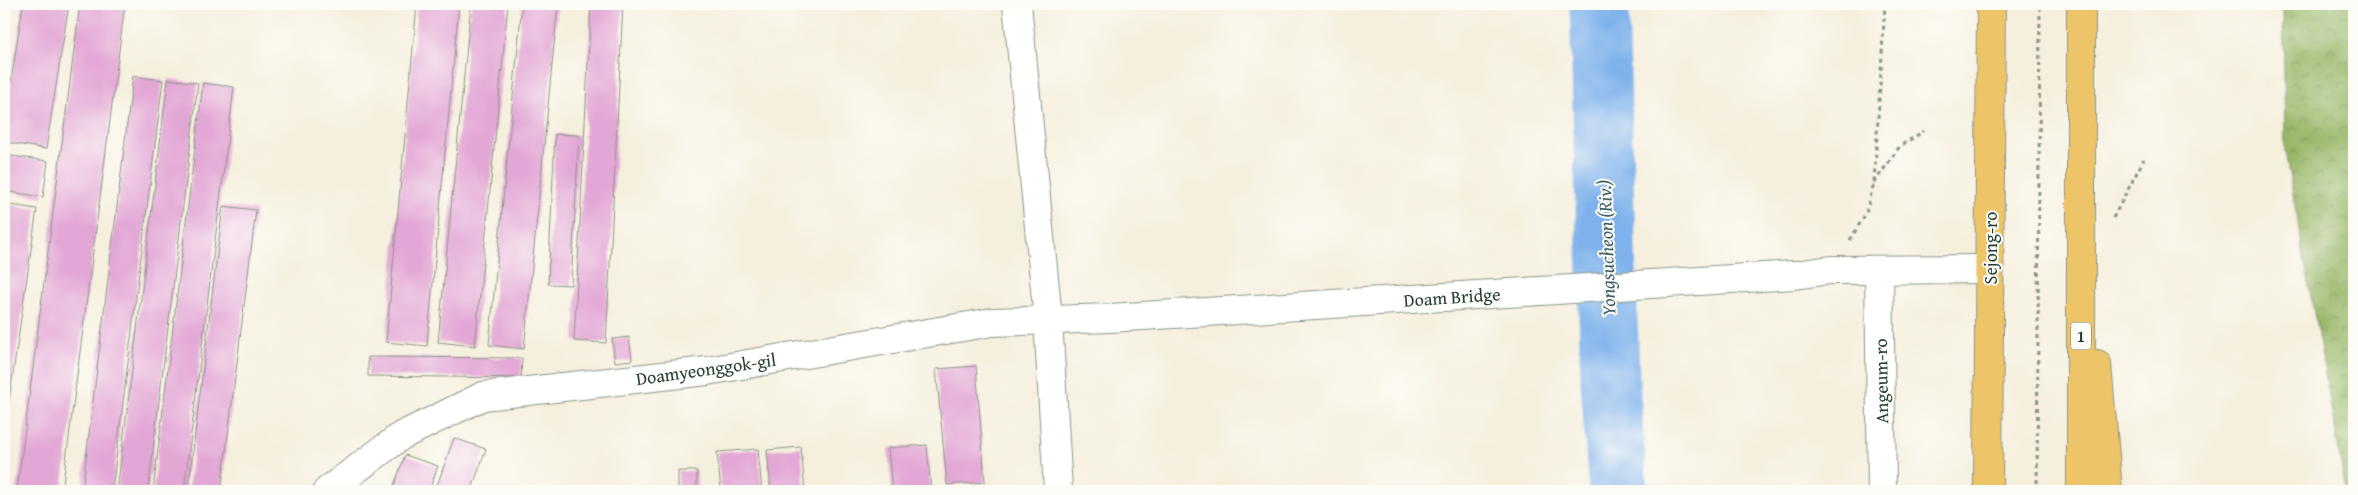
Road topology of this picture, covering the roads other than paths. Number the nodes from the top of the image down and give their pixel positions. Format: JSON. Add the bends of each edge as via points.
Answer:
{"nodes":[{"id":1,"x":1016,"y":4,"type":"edge"},
{"id":2,"x":1991,"y":4,"type":"edge"},
{"id":3,"x":2081,"y":4,"type":"edge"},
{"id":4,"x":2081,"y":180,"type":"junction"},
{"id":5,"x":1990,"y":269,"type":"junction"},
{"id":6,"x":1879,"y":270,"type":"junction"},
{"id":7,"x":1110,"y":318,"type":"joint"},
{"id":8,"x":1048,"y":319,"type":"junction"},
{"id":9,"x":327,"y":491,"type":"edge"},
{"id":10,"x":1058,"y":491,"type":"edge"},
{"id":11,"x":1882,"y":491,"type":"edge"},
{"id":12,"x":1988,"y":491,"type":"edge"},
{"id":13,"x":2081,"y":491,"type":"edge"},
{"id":14,"x":2108,"y":491,"type":"edge"}],
"edges":[{"from":1,"to":8,"type":"street"},
{"from":2,"to":5,"type":"highway","name":"Sejong-ro"},
{"from":3,"to":4,"type":"highway","number":"1"},
{"from":4,"to":13,"type":"highway","number":"1"},
{"from":4,"to":14,"type":"highway"},
{"from":5,"to":6,"type":"street","name":"Doam Bridge"},
{"from":5,"to":12,"type":"highway","name":"Sejong-ro"},
{"from":6,"to":7,"type":"street","name":"Doam Bridge","via":[[1831,270],[1794,275]]},
{"from":6,"to":11,"type":"street","name":"Angeum-ro"},
{"from":7,"to":8,"type":"street","name":"Doamyeonggok-gil"},
{"from":8,"to":9,"type":"street","name":"Doamyeonggok-gil","via":[[992,322],[707,371],[483,396],[401,436]]},
{"from":8,"to":10,"type":"street"}]}
